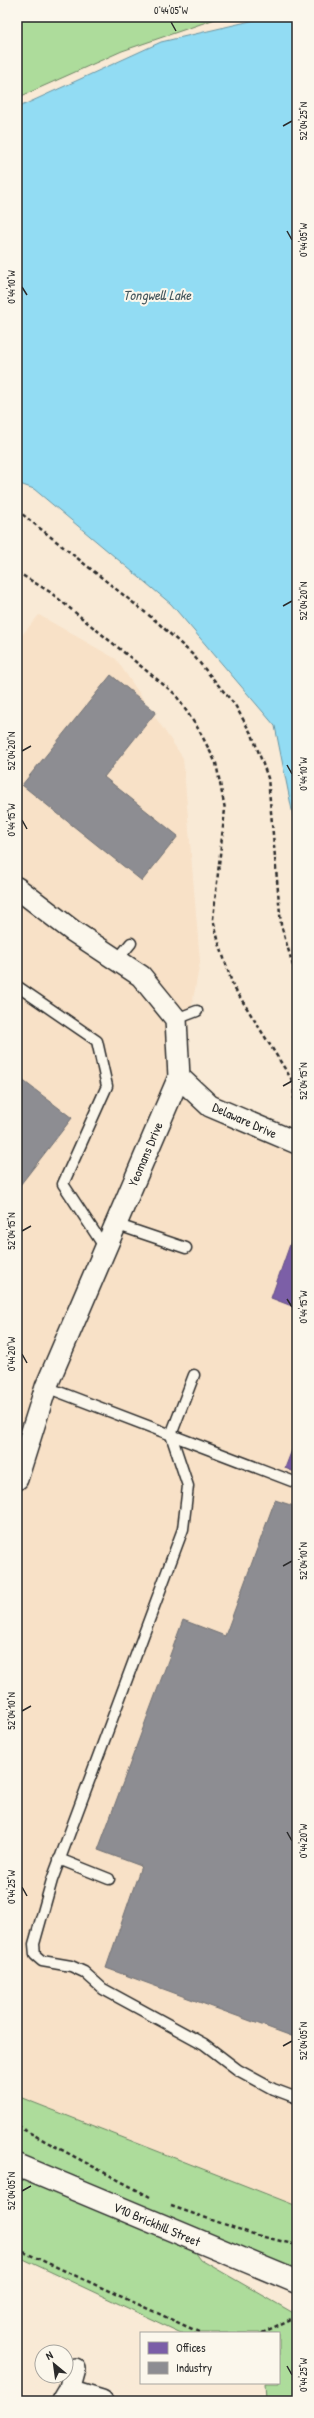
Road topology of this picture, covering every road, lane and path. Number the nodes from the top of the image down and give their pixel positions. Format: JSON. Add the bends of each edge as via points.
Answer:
{"nodes":[{"id":1,"x":17,"y":510,"type":"edge"},
{"id":2,"x":17,"y":572,"type":"edge"},
{"id":3,"x":17,"y":888,"type":"edge"},
{"id":4,"x":132,"y":943,"type":"dead end"},
{"id":5,"x":117,"y":960,"type":"junction"},
{"id":6,"x":297,"y":979,"type":"edge"},
{"id":7,"x":17,"y":986,"type":"edge"},
{"id":8,"x":197,"y":1011,"type":"dead end"},
{"id":9,"x":176,"y":1019,"type":"junction"},
{"id":10,"x":179,"y":1077,"type":"junction"},
{"id":11,"x":294,"y":1086,"type":"junction"},
{"id":12,"x":297,"y":1088,"type":"edge"},
{"id":13,"x":295,"y":1142,"type":"edge"},
{"id":14,"x":115,"y":1224,"type":"junction"},
{"id":15,"x":105,"y":1248,"type":"junction"},
{"id":16,"x":186,"y":1248,"type":"dead end"},
{"id":17,"x":194,"y":1375,"type":"dead end"},
{"id":18,"x":46,"y":1387,"type":"junction"},
{"id":19,"x":171,"y":1435,"type":"junction"},
{"id":20,"x":17,"y":1479,"type":"edge"},
{"id":21,"x":297,"y":1483,"type":"edge"},
{"id":22,"x":59,"y":1859,"type":"junction"},
{"id":23,"x":109,"y":1879,"type":"dead end"},
{"id":24,"x":297,"y":2098,"type":"edge"},
{"id":25,"x":17,"y":2126,"type":"edge"},
{"id":26,"x":17,"y":2165,"type":"edge"},
{"id":27,"x":151,"y":2198,"type":"dead end"},
{"id":28,"x":164,"y":2204,"type":"dead end"},
{"id":29,"x":297,"y":2245,"type":"edge"},
{"id":30,"x":17,"y":2249,"type":"edge"},
{"id":31,"x":297,"y":2282,"type":"edge"},
{"id":32,"x":297,"y":2316,"type":"edge"},
{"id":33,"x":199,"y":2332,"type":"edge"},
{"id":34,"x":264,"y":2332,"type":"edge"},
{"id":35,"x":75,"y":2369,"type":"dead end"},
{"id":36,"x":66,"y":2396,"type":"edge"},
{"id":37,"x":102,"y":2401,"type":"edge"}],
"edges":[{"from":1,"to":6,"type":"path","via":[[156,621],[193,655],[235,705],[253,737],[268,778],[281,925]]},
{"from":2,"to":11,"type":"path","via":[[50,592],[175,694],[199,730],[216,763],[225,809],[213,919],[217,937],[233,986]]},
{"from":3,"to":5,"type":"street","via":[[73,931]]},
{"from":4,"to":5,"type":"lane"},
{"from":5,"to":9,"type":"street","via":[[141,976]]},
{"from":7,"to":15,"type":"lane","via":[[97,1041],[107,1086],[63,1184]]},
{"from":8,"to":9,"type":"lane"},
{"from":9,"to":10,"type":"street","name":"Yeomans Drive"},
{"from":10,"to":13,"type":"street","name":"Delaware Drive","via":[[210,1106]]},
{"from":10,"to":14,"type":"street","name":"Yeomans Drive"},
{"from":11,"to":12,"type":"path"},
{"from":11,"to":13,"type":"path"},
{"from":14,"to":15,"type":"street","name":"Yeomans Drive"},
{"from":14,"to":16,"type":"lane"},
{"from":15,"to":18,"type":"street","name":"Yeomans Drive"},
{"from":17,"to":19,"type":"lane"},
{"from":18,"to":19,"type":"lane"},
{"from":18,"to":20,"type":"street","name":"Yeomans Drive"},
{"from":19,"to":21,"type":"lane"},
{"from":19,"to":22,"type":"lane","via":[[188,1486],[183,1529]]},
{"from":22,"to":23,"type":"lane"},
{"from":22,"to":24,"type":"lane","via":[[34,1944],[35,1956],[84,1972],[103,1989],[204,2044],[238,2070],[273,2089]]},
{"from":25,"to":27,"type":"path"},
{"from":26,"to":31,"type":"street","name":"V10 Brickhill Street"},
{"from":28,"to":29,"type":"path","via":[[256,2235]]},
{"from":30,"to":33,"type":"path"},
{"from":32,"to":34,"type":"path"},
{"from":35,"to":36,"type":"street"},
{"from":36,"to":37,"type":"street"}]}
